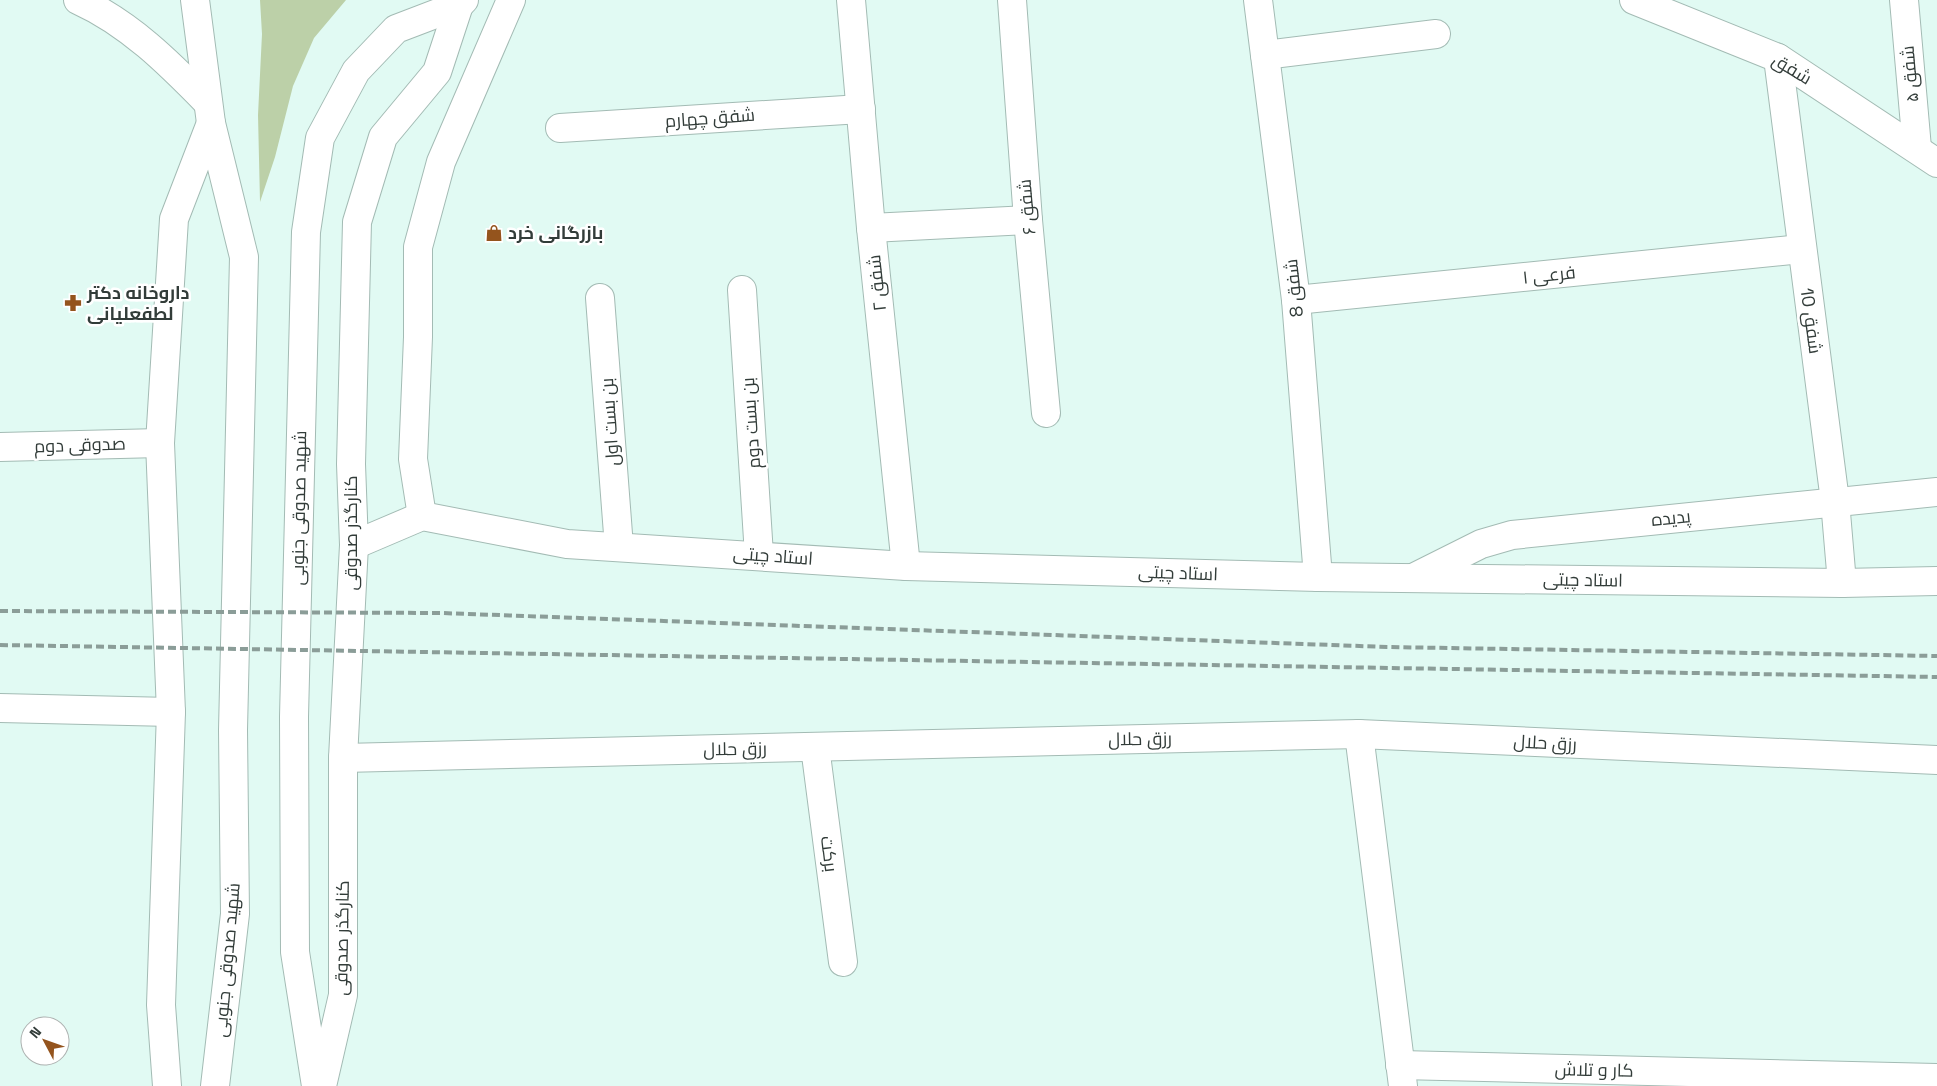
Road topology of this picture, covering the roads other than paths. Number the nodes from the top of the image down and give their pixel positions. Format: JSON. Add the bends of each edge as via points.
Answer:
{"nodes":[{"id":1,"x":78,"y":0,"type":"edge"},
{"id":2,"x":195,"y":0,"type":"edge"},
{"id":3,"x":511,"y":0,"type":"edge"},
{"id":4,"x":851,"y":0,"type":"edge"},
{"id":5,"x":1012,"y":0,"type":"edge"},
{"id":6,"x":1258,"y":0,"type":"edge"},
{"id":7,"x":1634,"y":0,"type":"edge"},
{"id":8,"x":1904,"y":0,"type":"edge"},
{"id":9,"x":462,"y":2,"type":"edge"},
{"id":10,"x":1436,"y":34,"type":"dead end"},
{"id":11,"x":1265,"y":55,"type":"junction"},
{"id":12,"x":1778,"y":58,"type":"junction"},
{"id":13,"x":860,"y":109,"type":"junction"},
{"id":14,"x":209,"y":113,"type":"junction"},
{"id":15,"x":560,"y":128,"type":"dead end"},
{"id":16,"x":1927,"y":155,"type":"edge"},
{"id":17,"x":1028,"y":220,"type":"junction"},
{"id":18,"x":871,"y":228,"type":"junction"},
{"id":19,"x":1801,"y":249,"type":"junction"},
{"id":20,"x":742,"y":290,"type":"dead end"},
{"id":21,"x":600,"y":298,"type":"dead end"},
{"id":22,"x":1296,"y":300,"type":"junction"},
{"id":23,"x":1046,"y":413,"type":"dead end"},
{"id":24,"x":160,"y":443,"type":"junction"},
{"id":25,"x":0,"y":447,"type":"edge"},
{"id":26,"x":1937,"y":492,"type":"edge"},
{"id":27,"x":1835,"y":501,"type":"junction"},
{"id":28,"x":422,"y":516,"type":"junction"},
{"id":29,"x":354,"y":545,"type":"junction"},
{"id":30,"x":619,"y":547,"type":"junction"},
{"id":31,"x":759,"y":555,"type":"junction"},
{"id":32,"x":906,"y":566,"type":"junction"},
{"id":33,"x":1318,"y":577,"type":"junction"},
{"id":34,"x":1413,"y":578,"type":"junction"},
{"id":35,"x":1937,"y":581,"type":"edge"},
{"id":36,"x":1842,"y":583,"type":"junction"},
{"id":37,"x":0,"y":708,"type":"edge"},
{"id":38,"x":171,"y":712,"type":"junction"},
{"id":39,"x":1359,"y":734,"type":"junction"},
{"id":40,"x":815,"y":747,"type":"junction"},
{"id":41,"x":343,"y":758,"type":"junction"},
{"id":42,"x":1937,"y":760,"type":"edge"},
{"id":43,"x":843,"y":962,"type":"dead end"},
{"id":44,"x":1402,"y":1076,"type":"edge"},
{"id":45,"x":1937,"y":1078,"type":"edge"},
{"id":46,"x":167,"y":1086,"type":"edge"},
{"id":47,"x":214,"y":1086,"type":"edge"},
{"id":48,"x":316,"y":1086,"type":"edge"},
{"id":49,"x":322,"y":1086,"type":"edge"}],
"edges":[{"from":1,"to":14,"type":"street","via":[[103,12],[166,60]]},
{"from":2,"to":14,"type":"street","name":"شهید صدوقی جنوبی"},
{"from":3,"to":28,"type":"street","via":[[441,162],[418,248],[418,337],[412,459]]},
{"from":4,"to":13,"type":"street","name":"شفق ۲"},
{"from":5,"to":17,"type":"street","name":"شفق ۶"},
{"from":6,"to":11,"type":"street","name":"شفق 8"},
{"from":7,"to":12,"type":"street","name":"شفق"},
{"from":8,"to":16,"type":"street","name":"شفق ۵"},
{"from":9,"to":29,"type":"street","name":"کنارگذر صدوقی","via":[[437,72],[383,137],[357,222],[352,464]]},
{"from":9,"to":48,"type":"street","name":"شهید صدوقی جنوبی","via":[[396,29],[356,70],[320,138],[306,232],[294,717],[295,942]]},
{"from":10,"to":11,"type":"street"},
{"from":11,"to":22,"type":"street","name":"شفق 8"},
{"from":12,"to":16,"type":"street","name":"شفق"},
{"from":12,"to":19,"type":"street","name":"شفق 10"},
{"from":13,"to":15,"type":"street","name":"شفق چهارم"},
{"from":13,"to":18,"type":"street","name":"شفق ۲"},
{"from":14,"to":24,"type":"street","via":[[174,219]]},
{"from":14,"to":47,"type":"street","name":"شهید صدوقی جنوبی","via":[[244,257],[233,730],[235,914]]},
{"from":17,"to":18,"type":"street"},
{"from":17,"to":23,"type":"street","name":"شفق ۶"},
{"from":18,"to":32,"type":"street","name":"شفق ۲"},
{"from":19,"to":22,"type":"street","name":"فرعی ۱"},
{"from":19,"to":27,"type":"street","name":"شفق 10"},
{"from":20,"to":31,"type":"street","name":"بن بست دوم"},
{"from":21,"to":30,"type":"street","name":"بن بست اول"},
{"from":22,"to":33,"type":"street","name":"شفق 8"},
{"from":24,"to":25,"type":"street","name":"صدوقی دوم"},
{"from":24,"to":38,"type":"street"},
{"from":26,"to":27,"type":"street","name":"پدیده"},
{"from":27,"to":34,"type":"street","name":"پدیده","via":[[1512,535],[1481,544]]},
{"from":27,"to":36,"type":"street","name":"شفق 10"},
{"from":28,"to":29,"type":"street"},
{"from":28,"to":30,"type":"street","name":"استاد چیتی","via":[[567,544]]},
{"from":29,"to":41,"type":"street","name":"کنارگذر صدوقی"},
{"from":30,"to":31,"type":"street","name":"استاد چیتی"},
{"from":31,"to":32,"type":"street","name":"استاد چیتی"},
{"from":32,"to":33,"type":"street","name":"استاد چیتی"},
{"from":33,"to":34,"type":"street","name":"استاد چیتی"},
{"from":34,"to":36,"type":"street","name":"استاد چیتی"},
{"from":35,"to":36,"type":"street","name":"استاد چیتی"},
{"from":37,"to":38,"type":"street"},
{"from":38,"to":46,"type":"street","via":[[161,1005]]},
{"from":39,"to":40,"type":"street","name":"رزق حلال"},
{"from":39,"to":42,"type":"street","name":"رزق حلال"},
{"from":39,"to":44,"type":"street"},
{"from":40,"to":41,"type":"street","name":"رزق حلال"},
{"from":40,"to":43,"type":"street","name":"برکت"},
{"from":41,"to":49,"type":"street","name":"کنارگذر صدوقی","via":[[343,994]]},
{"from":44,"to":45,"type":"street","name":"کار و تلاش"}]}
